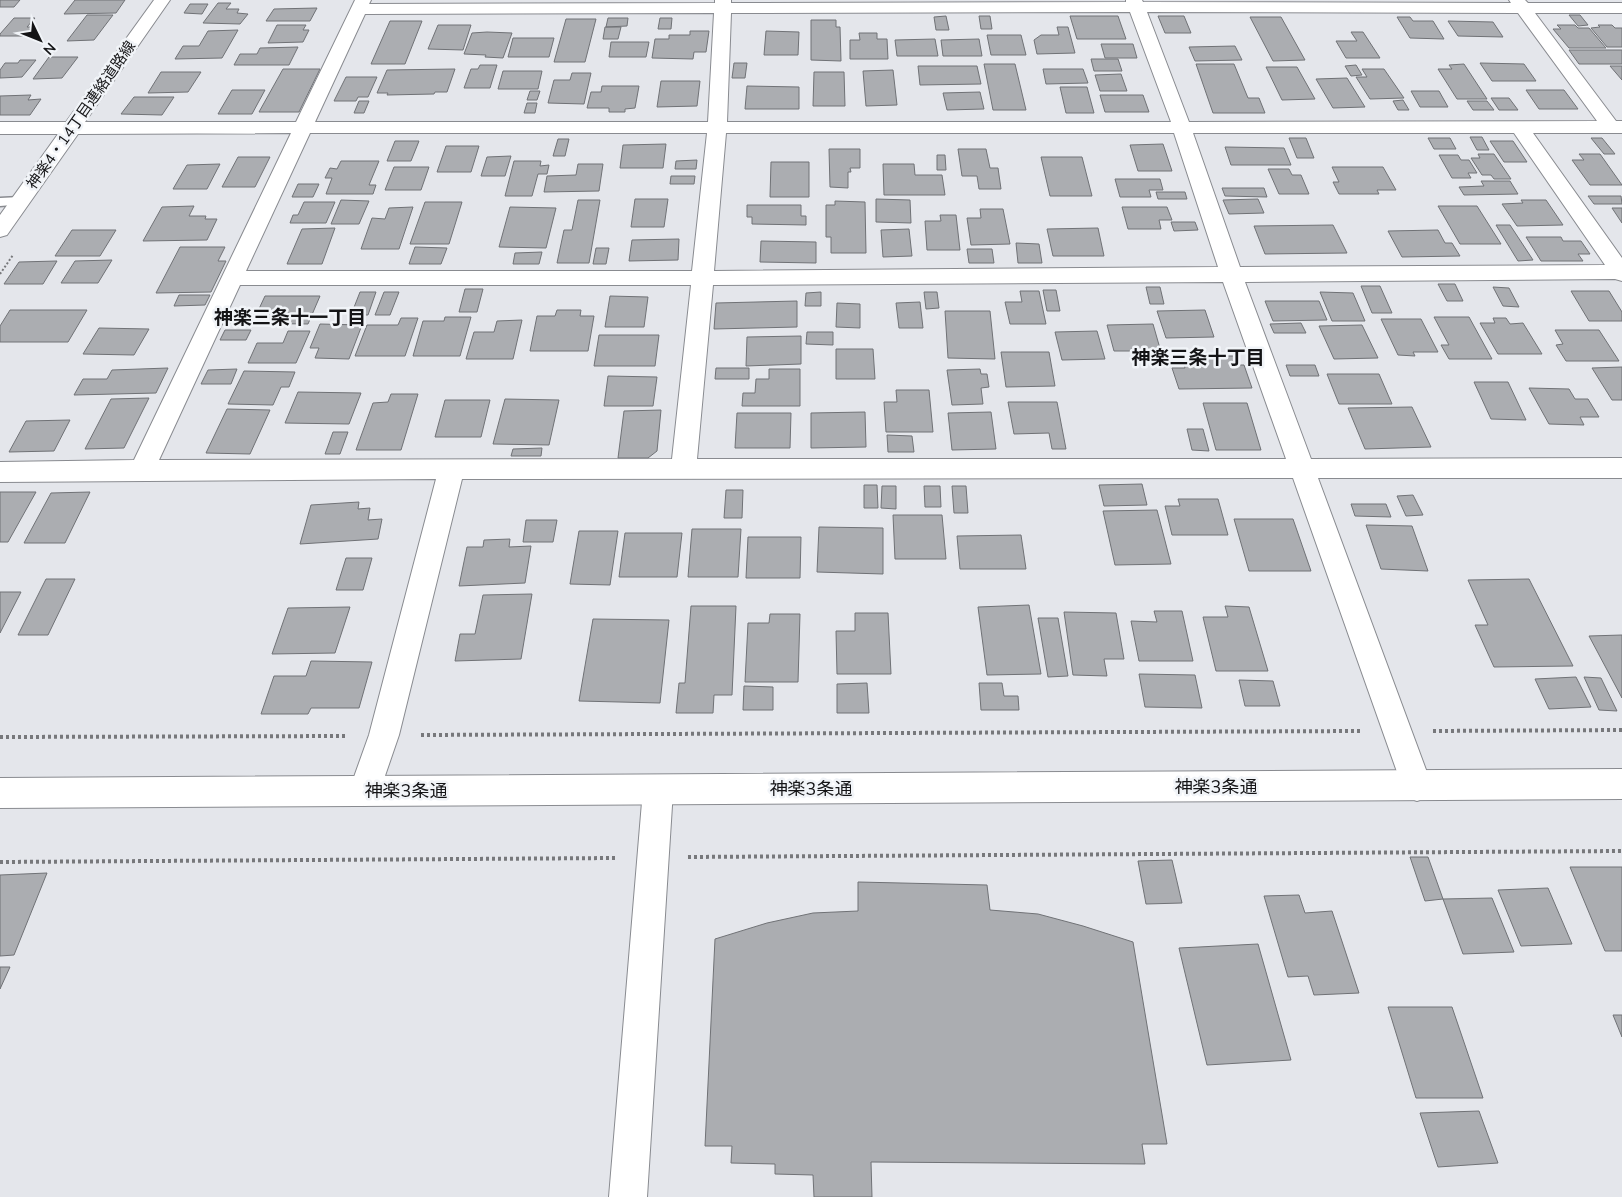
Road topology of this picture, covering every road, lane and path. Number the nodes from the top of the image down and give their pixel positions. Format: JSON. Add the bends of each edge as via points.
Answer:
{"nodes":[{"id":1,"x":162,"y":0,"type":"edge"},
{"id":2,"x":1136,"y":3,"type":"edge"},
{"id":3,"x":1520,"y":3,"type":"edge"},
{"id":4,"x":723,"y":4,"type":"edge"},
{"id":5,"x":361,"y":5,"type":"edge"},
{"id":6,"x":544,"y":5,"type":"edge"},
{"id":7,"x":1622,"y":8,"type":"edge"},
{"id":8,"x":1617,"y":126,"type":"edge"},
{"id":9,"x":304,"y":127,"type":"junction"},
{"id":10,"x":717,"y":127,"type":"junction"},
{"id":11,"x":1182,"y":127,"type":"junction"},
{"id":12,"x":1519,"y":127,"type":"junction"},
{"id":13,"x":0,"y":128,"type":"edge"},
{"id":14,"x":73,"y":128,"type":"junction"},
{"id":15,"x":20,"y":201,"type":"junction"},
{"id":16,"x":0,"y":202,"type":"edge"},
{"id":17,"x":0,"y":230,"type":"edge"},
{"id":18,"x":1622,"y":273,"type":"edge"},
{"id":19,"x":1231,"y":274,"type":"junction"},
{"id":20,"x":233,"y":278,"type":"junction"},
{"id":21,"x":704,"y":278,"type":"junction"},
{"id":22,"x":1302,"y":468,"type":"junction"},
{"id":23,"x":1622,"y":468,"type":"edge"},
{"id":24,"x":684,"y":469,"type":"junction"},
{"id":25,"x":142,"y":470,"type":"junction"},
{"id":26,"x":451,"y":471,"type":"junction"},
{"id":27,"x":0,"y":472,"type":"edge"},
{"id":28,"x":1622,"y":730,"type":"edge"},
{"id":29,"x":1396,"y":731,"type":"junction"},
{"id":30,"x":384,"y":736,"type":"junction"},
{"id":31,"x":0,"y":737,"type":"edge"},
{"id":32,"x":1622,"y":784,"type":"edge"},
{"id":33,"x":1417,"y":786,"type":"junction"},
{"id":34,"x":658,"y":790,"type":"junction"},
{"id":35,"x":365,"y":792,"type":"junction"},
{"id":36,"x":0,"y":793,"type":"edge"},
{"id":37,"x":1622,"y":851,"type":"edge"},
{"id":38,"x":654,"y":858,"type":"junction"},
{"id":39,"x":0,"y":862,"type":"edge"},
{"id":40,"x":628,"y":1197,"type":"edge"}],
"edges":[{"from":1,"to":14,"type":"street","name":"神楽4・14丁目連絡道路線"},
{"from":2,"to":3,"type":"street"},
{"from":2,"to":4,"type":"street"},
{"from":2,"to":11,"type":"street"},
{"from":3,"to":7,"type":"street"},
{"from":3,"to":8,"type":"street"},
{"from":4,"to":6,"type":"street"},
{"from":4,"to":10,"type":"street"},
{"from":5,"to":6,"type":"street"},
{"from":5,"to":9,"type":"street"},
{"from":8,"to":12,"type":"street"},
{"from":9,"to":10,"type":"street"},
{"from":9,"to":14,"type":"street"},
{"from":9,"to":20,"type":"street"},
{"from":10,"to":11,"type":"street"},
{"from":10,"to":21,"type":"street"},
{"from":11,"to":12,"type":"street"},
{"from":11,"to":19,"type":"street"},
{"from":12,"to":18,"type":"street"},
{"from":13,"to":14,"type":"street"},
{"from":14,"to":15,"type":"street","name":"神楽4・14丁目連絡道路線"},
{"from":15,"to":16,"type":"lane"},
{"from":15,"to":17,"type":"street","name":"神楽4・14丁目連絡道路線"},
{"from":18,"to":19,"type":"street"},
{"from":19,"to":21,"type":"street"},
{"from":19,"to":22,"type":"street"},
{"from":20,"to":21,"type":"street"},
{"from":20,"to":25,"type":"street"},
{"from":21,"to":24,"type":"street"},
{"from":22,"to":23,"type":"street"},
{"from":22,"to":24,"type":"street"},
{"from":22,"to":29,"type":"street"},
{"from":24,"to":26,"type":"street"},
{"from":25,"to":26,"type":"street"},
{"from":25,"to":27,"type":"street"},
{"from":26,"to":30,"type":"street"},
{"from":28,"to":29,"type":"path"},
{"from":29,"to":30,"type":"path"},
{"from":29,"to":33,"type":"street"},
{"from":30,"to":31,"type":"path"},
{"from":30,"to":35,"type":"street"},
{"from":32,"to":33,"type":"street","name":"神楽3条通"},
{"from":33,"to":34,"type":"street","name":"神楽3条通"},
{"from":34,"to":35,"type":"street","name":"神楽3条通"},
{"from":34,"to":38,"type":"street"},
{"from":35,"to":36,"type":"street","name":"神楽3条通"},
{"from":37,"to":38,"type":"path"},
{"from":38,"to":39,"type":"path"},
{"from":38,"to":40,"type":"street"}]}
